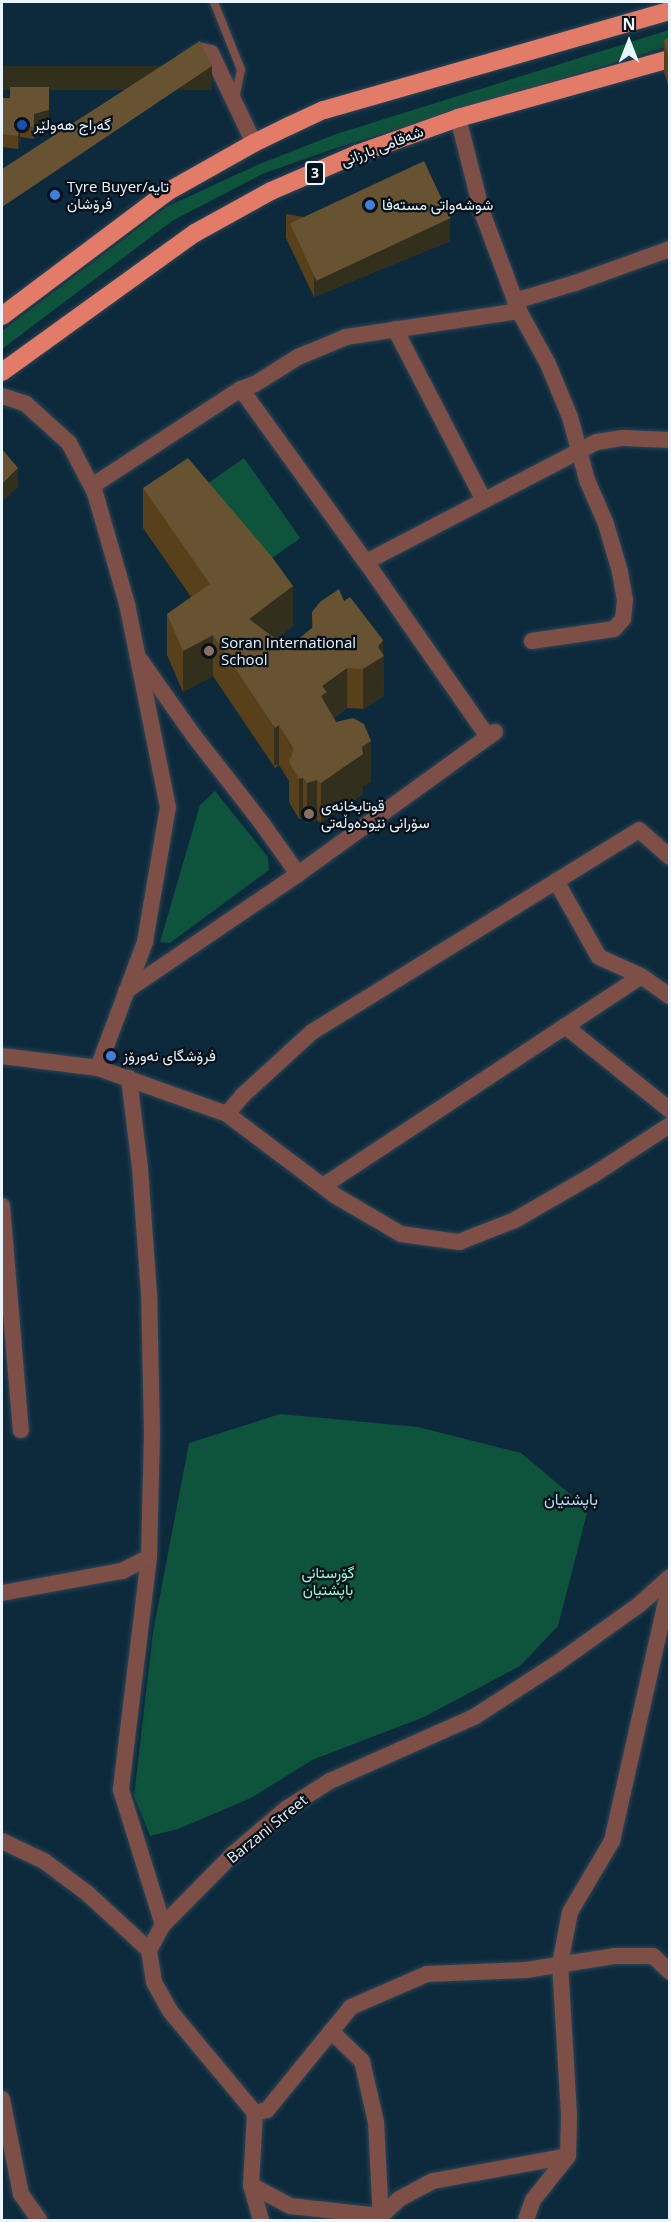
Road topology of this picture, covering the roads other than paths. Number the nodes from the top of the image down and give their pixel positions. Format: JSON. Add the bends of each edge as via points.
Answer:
{"nodes":[{"id":1,"x":214,"y":2,"type":"edge"},
{"id":2,"x":669,"y":11,"type":"edge"},
{"id":3,"x":669,"y":59,"type":"edge"},
{"id":4,"x":172,"y":70,"type":"edge"},
{"id":5,"x":234,"y":105,"type":"junction"},
{"id":6,"x":458,"y":118,"type":"junction"},
{"id":7,"x":254,"y":143,"type":"junction"},
{"id":8,"x":669,"y":249,"type":"edge"},
{"id":9,"x":517,"y":306,"type":"junction"},
{"id":10,"x":2,"y":316,"type":"edge"},
{"id":11,"x":395,"y":329,"type":"junction"},
{"id":12,"x":2,"y":372,"type":"edge"},
{"id":13,"x":241,"y":389,"type":"junction"},
{"id":14,"x":2,"y":396,"type":"edge"},
{"id":15,"x":669,"y":440,"type":"edge"},
{"id":16,"x":579,"y":452,"type":"junction"},
{"id":17,"x":92,"y":486,"type":"junction"},
{"id":18,"x":483,"y":499,"type":"junction"},
{"id":19,"x":366,"y":562,"type":"junction"},
{"id":20,"x":532,"y":640,"type":"dead end"},
{"id":21,"x":137,"y":656,"type":"junction"},
{"id":22,"x":669,"y":857,"type":"edge"},
{"id":23,"x":298,"y":874,"type":"junction"},
{"id":24,"x":556,"y":880,"type":"junction"},
{"id":25,"x":640,"y":976,"type":"junction"},
{"id":26,"x":126,"y":991,"type":"junction"},
{"id":27,"x":669,"y":996,"type":"edge"},
{"id":28,"x":565,"y":1026,"type":"junction"},
{"id":29,"x":2,"y":1056,"type":"edge"},
{"id":30,"x":98,"y":1068,"type":"junction"},
{"id":31,"x":129,"y":1078,"type":"junction"},
{"id":32,"x":669,"y":1110,"type":"edge"},
{"id":33,"x":228,"y":1114,"type":"junction"},
{"id":34,"x":669,"y":1125,"type":"edge"},
{"id":35,"x":323,"y":1186,"type":"junction"},
{"id":36,"x":2,"y":1206,"type":"edge"},
{"id":37,"x":21,"y":1430,"type":"dead end"},
{"id":38,"x":149,"y":1557,"type":"junction"},
{"id":39,"x":669,"y":1577,"type":"edge"},
{"id":40,"x":669,"y":1583,"type":"edge"},
{"id":41,"x":2,"y":1593,"type":"edge"},
{"id":42,"x":2,"y":1841,"type":"edge"},
{"id":43,"x":163,"y":1925,"type":"junction"},
{"id":44,"x":149,"y":1950,"type":"junction"},
{"id":45,"x":560,"y":1964,"type":"junction"},
{"id":46,"x":669,"y":1972,"type":"edge"},
{"id":47,"x":331,"y":2031,"type":"junction"},
{"id":48,"x":2,"y":2099,"type":"edge"},
{"id":49,"x":255,"y":2113,"type":"junction"},
{"id":50,"x":568,"y":2156,"type":"junction"},
{"id":51,"x":251,"y":2185,"type":"junction"},
{"id":52,"x":381,"y":2218,"type":"edge"},
{"id":53,"x":39,"y":2220,"type":"edge"},
{"id":54,"x":261,"y":2220,"type":"edge"},
{"id":55,"x":526,"y":2220,"type":"edge"}],
"edges":[{"from":1,"to":5,"type":"lane","via":[[241,70]]},
{"from":2,"to":7,"type":"highway","via":[[324,110]]},
{"from":3,"to":6,"type":"highway","name":"شەقامی بارزانی","number":"3"},
{"from":4,"to":5,"type":"street","via":[[202,51],[211,53]]},
{"from":5,"to":7,"type":"street"},
{"from":6,"to":9,"type":"street","via":[[482,212]]},
{"from":6,"to":12,"type":"highway","name":"شەقامی بارزانی","number":"3","via":[[357,154],[282,187],[195,233]]},
{"from":7,"to":10,"type":"highway","via":[[167,192]]},
{"from":8,"to":9,"type":"street"},
{"from":9,"to":11,"type":"street"},
{"from":9,"to":16,"type":"street","via":[[548,364],[570,417]]},
{"from":11,"to":13,"type":"street","via":[[346,337],[298,357]]},
{"from":11,"to":18,"type":"street"},
{"from":13,"to":17,"type":"street"},
{"from":13,"to":19,"type":"street"},
{"from":14,"to":17,"type":"street","via":[[26,404],[69,443]]},
{"from":15,"to":16,"type":"street","via":[[623,438],[597,442]]},
{"from":16,"to":18,"type":"street"},
{"from":16,"to":20,"type":"street","via":[[620,572],[625,600],[623,619],[614,629]]},
{"from":17,"to":21,"type":"street","via":[[127,604]]},
{"from":18,"to":19,"type":"street"},
{"from":19,"to":23,"type":"street","via":[[491,735]]},
{"from":21,"to":23,"type":"street"},
{"from":21,"to":26,"type":"street","via":[[168,807],[145,942]]},
{"from":22,"to":24,"type":"street","via":[[639,830]]},
{"from":23,"to":26,"type":"street"},
{"from":24,"to":25,"type":"street","via":[[599,957]]},
{"from":24,"to":33,"type":"street","via":[[312,1032],[243,1095]]},
{"from":25,"to":27,"type":"street"},
{"from":25,"to":28,"type":"street"},
{"from":26,"to":30,"type":"street"},
{"from":28,"to":32,"type":"street"},
{"from":28,"to":35,"type":"street"},
{"from":29,"to":30,"type":"street"},
{"from":30,"to":31,"type":"street"},
{"from":31,"to":33,"type":"street"},
{"from":31,"to":38,"type":"street","via":[[149,1294]]},
{"from":33,"to":35,"type":"street"},
{"from":34,"to":35,"type":"street","via":[[515,1220],[459,1242],[401,1234]]},
{"from":36,"to":37,"type":"street"},
{"from":38,"to":41,"type":"street","via":[[122,1571]]},
{"from":38,"to":43,"type":"street","via":[[121,1790]]},
{"from":39,"to":43,"type":"street","name":"Barzani Street","via":[[631,1611],[474,1717],[330,1780],[286,1809],[233,1854]]},
{"from":40,"to":45,"type":"street","via":[[612,1841],[570,1912]]},
{"from":42,"to":44,"type":"street","via":[[44,1861],[87,1893]]},
{"from":43,"to":44,"type":"street","name":"Barzani Street"},
{"from":44,"to":49,"type":"street","via":[[154,1982],[170,2011]]},
{"from":45,"to":46,"type":"street","via":[[614,1956],[653,1956]]},
{"from":45,"to":47,"type":"street","via":[[526,1970],[427,1974],[351,2007]]},
{"from":45,"to":50,"type":"street"},
{"from":47,"to":49,"type":"street","via":[[267,2110]]},
{"from":47,"to":52,"type":"street","via":[[362,2061],[376,2122]]},
{"from":48,"to":53,"type":"street","via":[[21,2194]]},
{"from":49,"to":51,"type":"street"},
{"from":50,"to":52,"type":"street","via":[[433,2181],[399,2199]]},
{"from":50,"to":55,"type":"street","via":[[533,2200]]},
{"from":51,"to":52,"type":"street","via":[[290,2206]]},
{"from":51,"to":54,"type":"street"}]}
